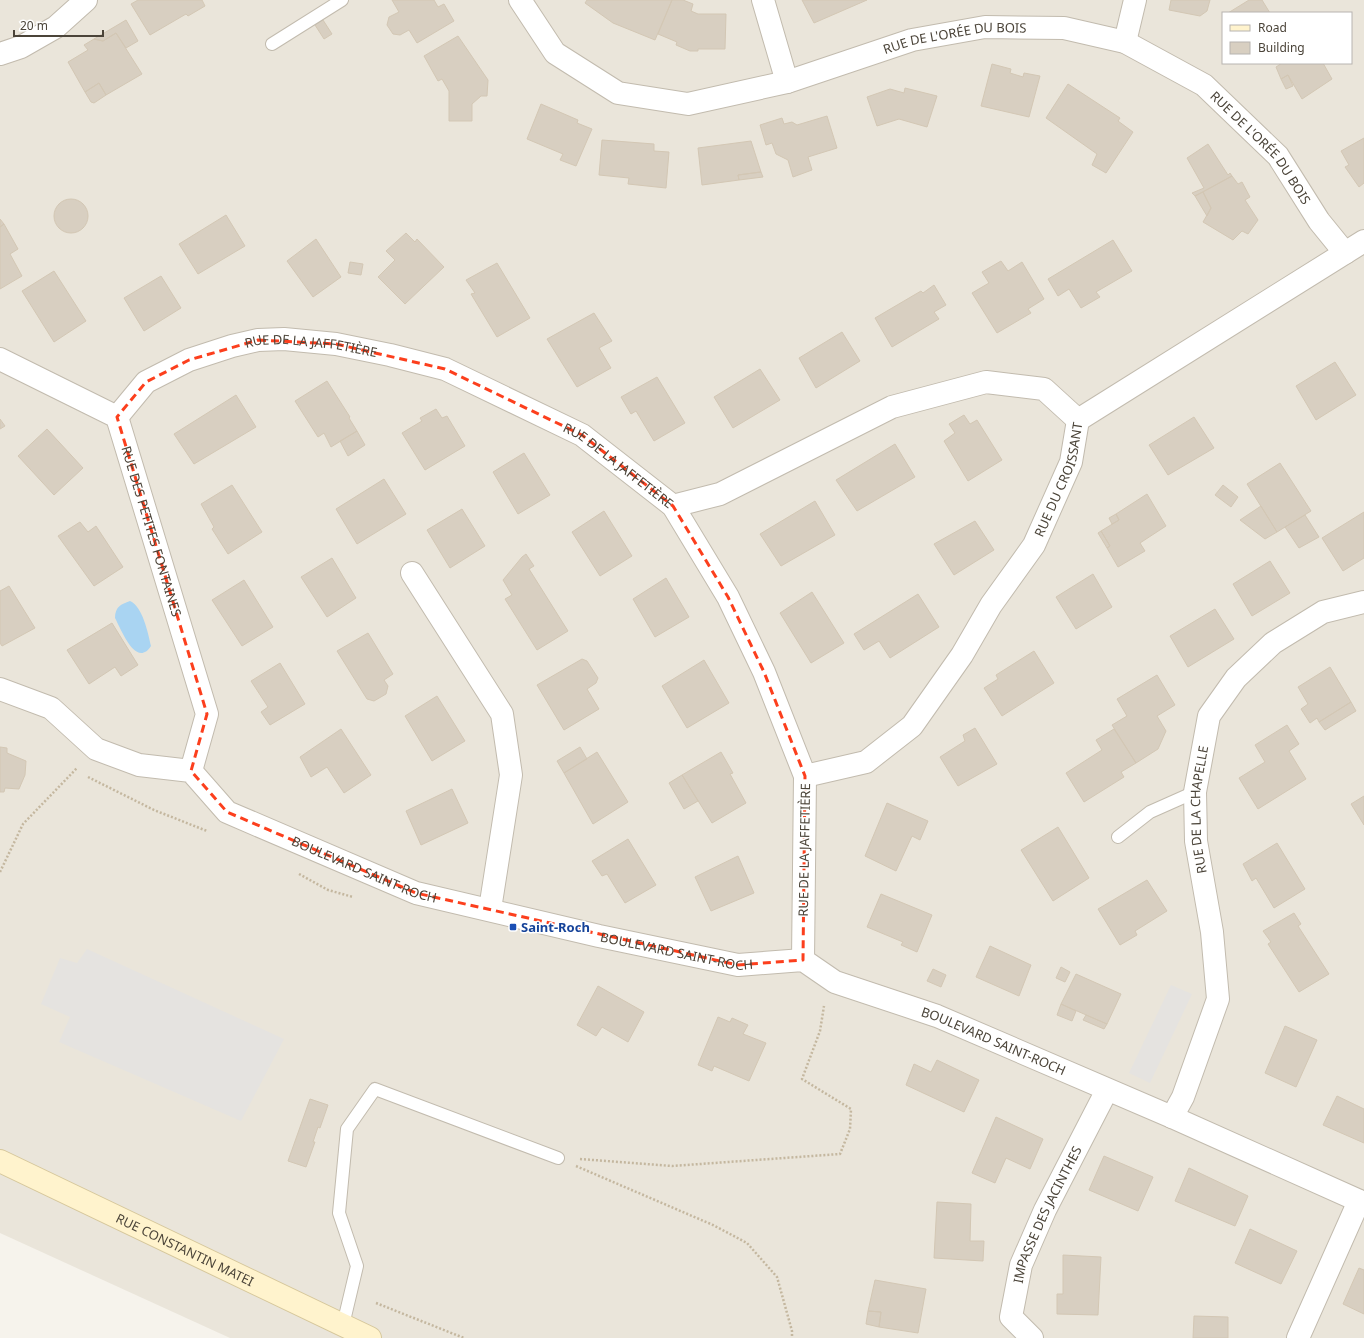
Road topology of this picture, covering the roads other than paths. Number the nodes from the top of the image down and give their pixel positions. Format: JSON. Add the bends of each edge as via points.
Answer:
{"nodes":[{"id":1,"x":86,"y":0,"type":"edge"},
{"id":2,"x":342,"y":0,"type":"edge"},
{"id":3,"x":520,"y":0,"type":"edge"},
{"id":4,"x":763,"y":0,"type":"edge"},
{"id":5,"x":1135,"y":0,"type":"edge"},
{"id":6,"x":1125,"y":42,"type":"junction"},
{"id":7,"x":272,"y":44,"type":"dead end"},
{"id":8,"x":0,"y":54,"type":"edge"},
{"id":9,"x":787,"y":82,"type":"junction"},
{"id":10,"x":1364,"y":241,"type":"edge"},
{"id":11,"x":1345,"y":253,"type":"junction"},
{"id":12,"x":0,"y":359,"type":"edge"},
{"id":13,"x":117,"y":417,"type":"junction"},
{"id":14,"x":1078,"y":420,"type":"junction"},
{"id":15,"x":673,"y":506,"type":"junction"},
{"id":16,"x":412,"y":573,"type":"dead end"},
{"id":17,"x":1364,"y":602,"type":"edge"},
{"id":18,"x":0,"y":689,"type":"edge"},
{"id":19,"x":191,"y":771,"type":"junction"},
{"id":20,"x":805,"y":776,"type":"junction"},
{"id":21,"x":1195,"y":792,"type":"junction"},
{"id":22,"x":1118,"y":837,"type":"dead end"},
{"id":23,"x":490,"y":910,"type":"junction"},
{"id":24,"x":803,"y":960,"type":"junction"},
{"id":25,"x":1107,"y":1090,"type":"junction"},
{"id":26,"x":1172,"y":1117,"type":"junction"},
{"id":27,"x":558,"y":1158,"type":"road end"},
{"id":28,"x":0,"y":1161,"type":"edge"},
{"id":29,"x":1362,"y":1202,"type":"edge"},
{"id":30,"x":343,"y":1325,"type":"junction"},
{"id":31,"x":370,"y":1338,"type":"edge"},
{"id":32,"x":1032,"y":1338,"type":"edge"},
{"id":33,"x":1298,"y":1338,"type":"edge"}],
"edges":[{"from":1,"to":8,"type":"street","via":[[56,27],[21,47]]},
{"from":2,"to":7,"type":"lane"},
{"from":3,"to":9,"type":"street","name":"RUE DE L'ORÉE DU BOIS","via":[[555,53],[618,93],[688,104]]},
{"from":4,"to":9,"type":"street"},
{"from":5,"to":6,"type":"street"},
{"from":6,"to":9,"type":"street","name":"RUE DE L'ORÉE DU BOIS","via":[[1064,28],[985,27],[912,40]]},
{"from":6,"to":11,"type":"street","name":"RUE DE L'ORÉE DU BOIS","via":[[1204,85],[1216,96],[1278,156],[1319,221]]},
{"from":10,"to":11,"type":"street"},
{"from":11,"to":14,"type":"street"},
{"from":12,"to":13,"type":"street"},
{"from":13,"to":15,"type":"street","name":"RUE DE LA JAFFETIÈRE","via":[[146,382],[196,357],[258,340],[284,339],[336,344],[452,372],[582,435]]},
{"from":13,"to":19,"type":"street","name":"RUE DES PETITES FONTAINES","via":[[207,714]]},
{"from":14,"to":15,"type":"street","name":"RUE DU CROISSANT","via":[[1044,389],[986,382],[892,407],[720,494]]},
{"from":14,"to":20,"type":"street","name":"RUE DU CROISSANT","via":[[1072,462],[1034,545],[991,605],[962,655],[912,726],[866,762]]},
{"from":15,"to":20,"type":"street","name":"RUE DE LA JAFFETIÈRE","via":[[728,597],[764,672]]},
{"from":16,"to":23,"type":"street","via":[[502,714],[511,775]]},
{"from":17,"to":21,"type":"street","name":"RUE DE LA CHAPELLE","via":[[1323,612],[1273,644],[1236,678],[1209,716]]},
{"from":18,"to":19,"type":"street","via":[[51,708],[96,749],[139,765]]},
{"from":19,"to":23,"type":"street","name":"BOULEVARD SAINT-ROCH","via":[[227,812],[416,892]]},
{"from":20,"to":24,"type":"street","name":"RUE DE LA JAFFETIÈRE"},
{"from":21,"to":22,"type":"lane","via":[[1150,812]]},
{"from":21,"to":26,"type":"street","name":"RUE DE LA CHAPELLE","via":[[1196,841],[1212,932],[1218,999],[1183,1097]]},
{"from":23,"to":24,"type":"street","name":"BOULEVARD SAINT-ROCH","via":[[738,965]]},
{"from":24,"to":25,"type":"street","name":"BOULEVARD SAINT-ROCH","via":[[835,982],[937,1016]]},
{"from":25,"to":26,"type":"street","name":"BOULEVARD SAINT-ROCH"},
{"from":25,"to":32,"type":"street","name":"IMPASSE DES JACINTHES","via":[[1045,1210],[1021,1265],[1011,1317]]},
{"from":26,"to":29,"type":"street","name":"BOULEVARD SAINT-ROCH"},
{"from":27,"to":30,"type":"lane","via":[[375,1089],[347,1129],[339,1213],[357,1266]]},
{"from":28,"to":30,"type":"street","name":"RUE CONSTANTIN MATEI"},
{"from":29,"to":33,"type":"street"},
{"from":30,"to":31,"type":"street","name":"RUE CONSTANTIN MATEI"}]}
